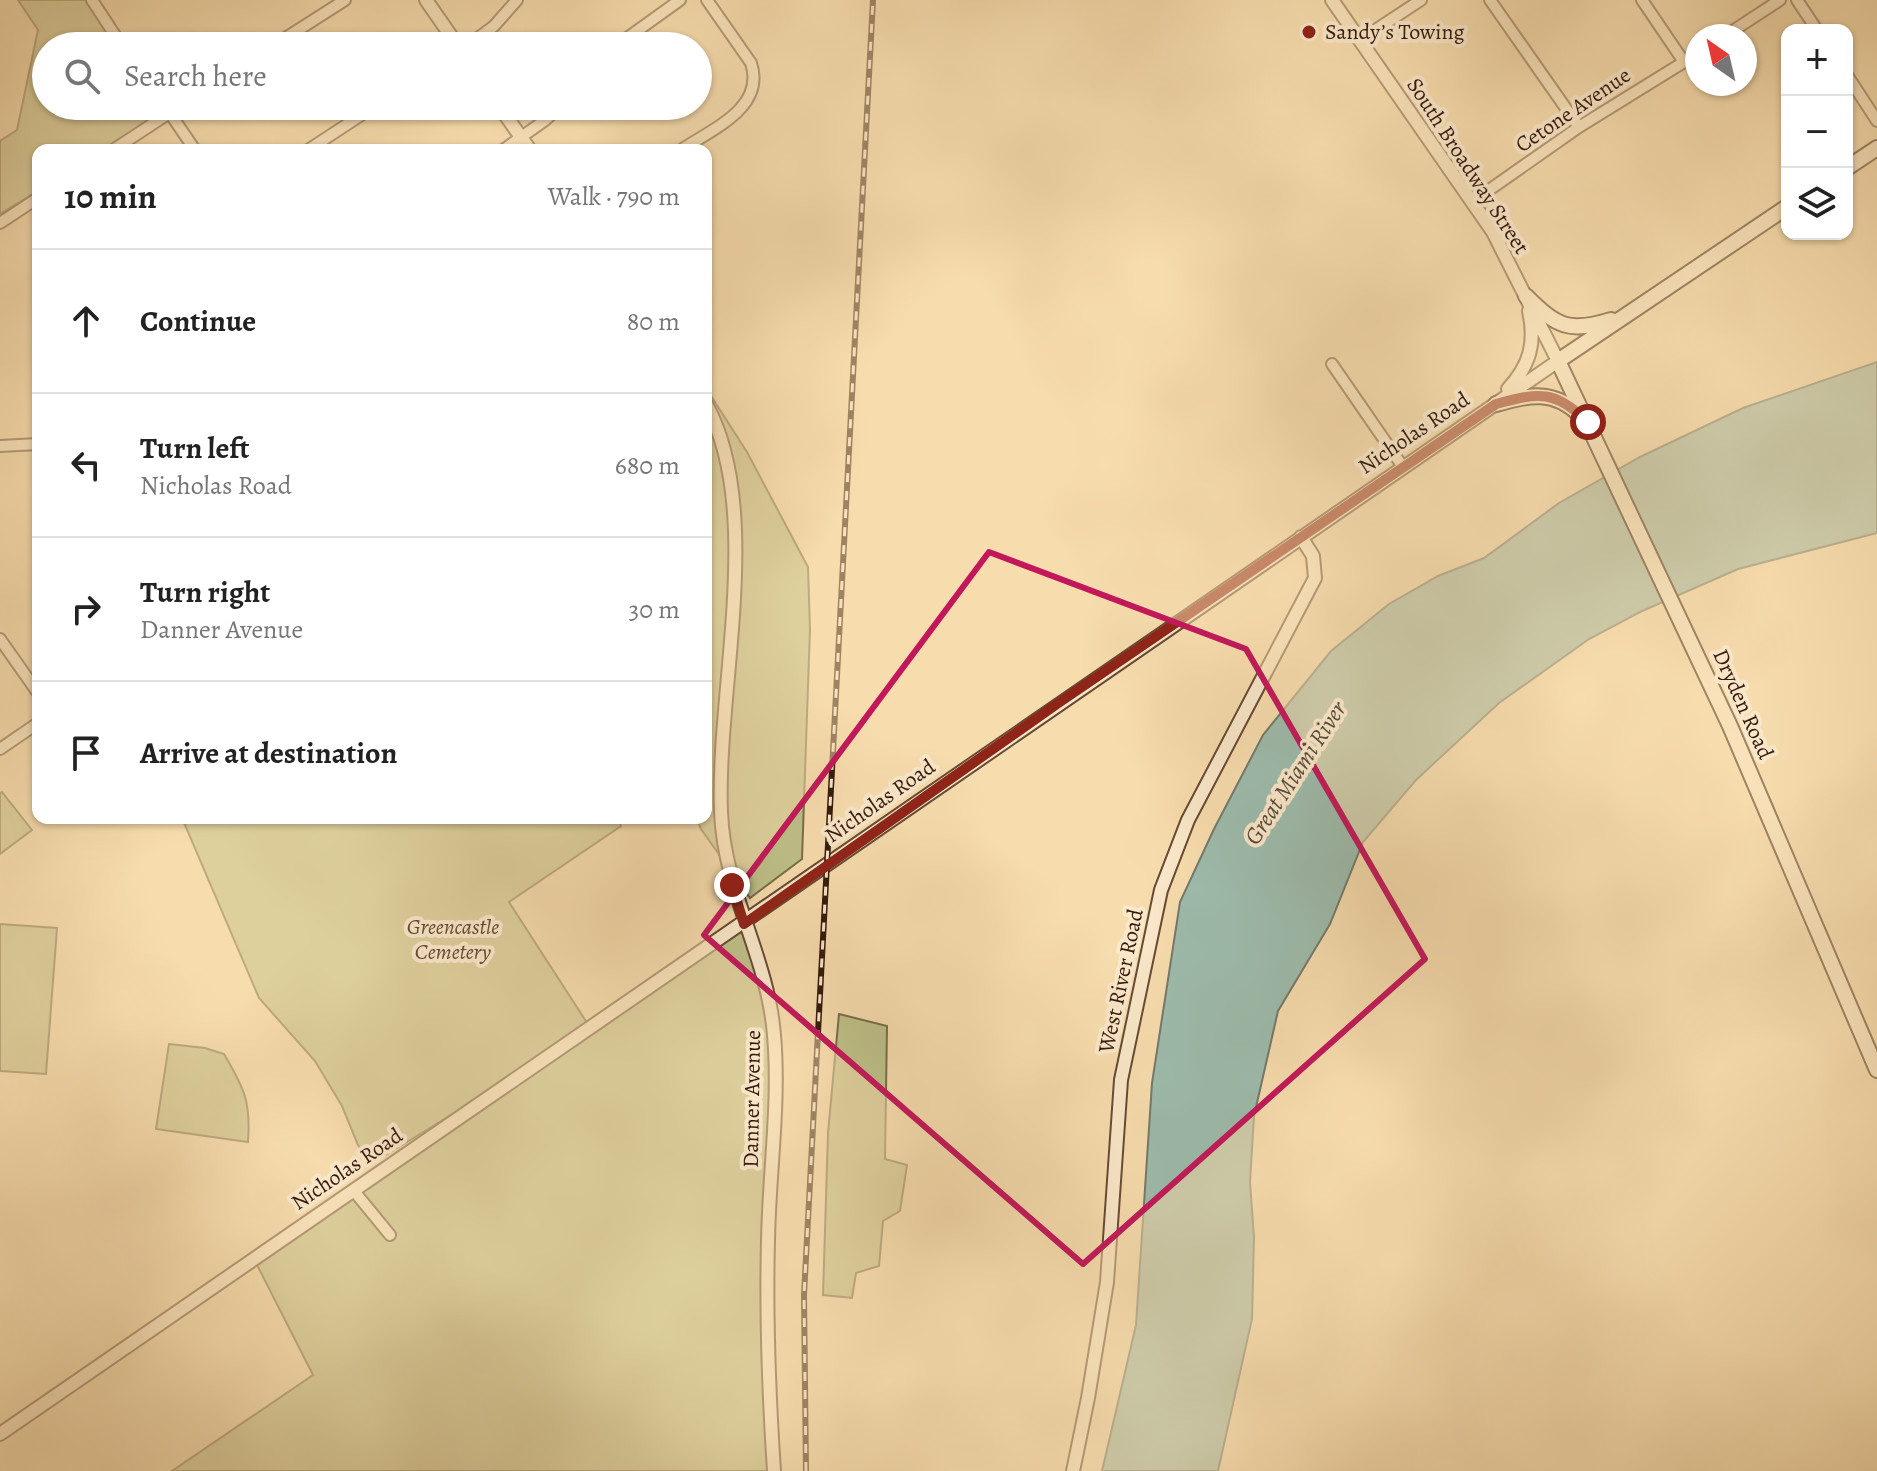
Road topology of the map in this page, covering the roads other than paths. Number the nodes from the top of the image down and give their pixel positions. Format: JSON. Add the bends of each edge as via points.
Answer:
{"nodes":[{"id":1,"x":345,"y":0,"type":"edge"},
{"id":2,"x":426,"y":0,"type":"edge"},
{"id":3,"x":517,"y":0,"type":"edge"},
{"id":4,"x":680,"y":0,"type":"edge"},
{"id":5,"x":707,"y":0,"type":"edge"},
{"id":6,"x":1332,"y":0,"type":"edge"},
{"id":7,"x":1421,"y":0,"type":"edge"},
{"id":8,"x":1490,"y":0,"type":"edge"},
{"id":9,"x":1642,"y":0,"type":"edge"},
{"id":10,"x":1780,"y":0,"type":"edge"},
{"id":11,"x":1797,"y":0,"type":"edge"},
{"id":12,"x":94,"y":1,"type":"edge"},
{"id":13,"x":1743,"y":24,"type":"edge"},
{"id":14,"x":1813,"y":24,"type":"edge"},
{"id":15,"x":113,"y":32,"type":"edge"},
{"id":16,"x":295,"y":32,"type":"edge"},
{"id":17,"x":448,"y":32,"type":"edge"},
{"id":18,"x":486,"y":32,"type":"edge"},
{"id":19,"x":635,"y":32,"type":"edge"},
{"id":20,"x":1360,"y":40,"type":"junction"},
{"id":21,"x":1684,"y":62,"type":"joint"},
{"id":22,"x":1853,"y":84,"type":"edge"},
{"id":23,"x":154,"y":120,"type":"edge"},
{"id":24,"x":174,"y":120,"type":"edge"},
{"id":25,"x":354,"y":120,"type":"edge"},
{"id":26,"x":509,"y":120,"type":"edge"},
{"id":27,"x":543,"y":120,"type":"edge"},
{"id":28,"x":1877,"y":121,"type":"edge"},
{"id":29,"x":1579,"y":127,"type":"junction"},
{"id":30,"x":521,"y":137,"type":"junction"},
{"id":31,"x":121,"y":144,"type":"edge"},
{"id":32,"x":191,"y":144,"type":"edge"},
{"id":33,"x":317,"y":144,"type":"edge"},
{"id":34,"x":511,"y":144,"type":"edge"},
{"id":35,"x":526,"y":144,"type":"edge"},
{"id":36,"x":690,"y":144,"type":"edge"},
{"id":37,"x":1877,"y":148,"type":"edge"},
{"id":38,"x":1853,"y":164,"type":"edge"},
{"id":39,"x":32,"y":202,"type":"edge"},
{"id":40,"x":1472,"y":202,"type":"junction"},
{"id":41,"x":1781,"y":211,"type":"edge"},
{"id":42,"x":0,"y":223,"type":"edge"},
{"id":43,"x":1526,"y":296,"type":"junction"},
{"id":44,"x":1627,"y":315,"type":"junction"},
{"id":45,"x":1558,"y":361,"type":"junction"},
{"id":46,"x":1332,"y":364,"type":"dead end"},
{"id":47,"x":1569,"y":398,"type":"junction"},
{"id":48,"x":1496,"y":404,"type":"junction"},
{"id":49,"x":712,"y":418,"type":"edge"},
{"id":50,"x":32,"y":444,"type":"edge"},
{"id":51,"x":0,"y":446,"type":"edge"},
{"id":52,"x":1403,"y":467,"type":"junction"},
{"id":53,"x":1301,"y":537,"type":"junction"},
{"id":54,"x":0,"y":639,"type":"edge"},
{"id":55,"x":32,"y":684,"type":"edge"},
{"id":56,"x":32,"y":727,"type":"edge"},
{"id":57,"x":0,"y":749,"type":"edge"},
{"id":58,"x":744,"y":924,"type":"junction"},
{"id":59,"x":1877,"y":1070,"type":"edge"},
{"id":60,"x":354,"y":1191,"type":"junction"},
{"id":61,"x":390,"y":1235,"type":"dead end"},
{"id":62,"x":0,"y":1434,"type":"edge"},
{"id":63,"x":774,"y":1471,"type":"edge"},
{"id":64,"x":1073,"y":1471,"type":"edge"}],
"edges":[{"from":1,"to":16,"type":"street"},
{"from":2,"to":17,"type":"street"},
{"from":3,"to":18,"type":"street"},
{"from":4,"to":19,"type":"street"},
{"from":5,"to":36,"type":"street","via":[[751,63],[753,91],[740,110]]},
{"from":6,"to":20,"type":"street","name":"South Broadway Street"},
{"from":7,"to":20,"type":"street"},
{"from":8,"to":29,"type":"street"},
{"from":9,"to":21,"type":"street"},
{"from":10,"to":13,"type":"street"},
{"from":11,"to":14,"type":"street"},
{"from":12,"to":15,"type":"street"},
{"from":20,"to":40,"type":"street","name":"South Broadway Street"},
{"from":21,"to":29,"type":"street","name":"Cetone Avenue"},
{"from":22,"to":28,"type":"street"},
{"from":23,"to":31,"type":"street"},
{"from":24,"to":32,"type":"street"},
{"from":25,"to":33,"type":"street"},
{"from":26,"to":30,"type":"street"},
{"from":27,"to":30,"type":"street"},
{"from":29,"to":40,"type":"street","name":"Cetone Avenue"},
{"from":30,"to":34,"type":"street"},
{"from":30,"to":35,"type":"street"},
{"from":37,"to":38,"type":"main road"},
{"from":39,"to":42,"type":"street"},
{"from":40,"to":43,"type":"street","name":"South Broadway Street"},
{"from":41,"to":44,"type":"main road","name":"Nicholas Road"},
{"from":43,"to":44,"type":"main road","via":[[1561,325],[1593,325]]},
{"from":43,"to":45,"type":"street","name":"South Broadway Street"},
{"from":43,"to":48,"type":"street","via":[[1531,354]]},
{"from":44,"to":45,"type":"main road","name":"Nicholas Road"},
{"from":45,"to":47,"type":"main road","name":"Dryden Road"},
{"from":45,"to":48,"type":"street","name":"Nicholas Road"},
{"from":46,"to":52,"type":"street"},
{"from":47,"to":48,"type":"main road","via":[[1539,396]]},
{"from":47,"to":59,"type":"main road","name":"Dryden Road","via":[[1588,422],[1693,646]]},
{"from":48,"to":52,"type":"street","name":"Nicholas Road"},
{"from":49,"to":58,"type":"street","name":"Danner Avenue","via":[[725,449],[732,499],[733,583],[720,795],[725,854]]},
{"from":50,"to":51,"type":"street"},
{"from":52,"to":53,"type":"street","name":"Nicholas Road"},
{"from":53,"to":58,"type":"street","name":"Nicholas Road"},
{"from":53,"to":64,"type":"street","name":"West River Road","via":[[1315,563],[1315,578],[1188,820],[1152,926],[1121,1080],[1107,1282]]},
{"from":54,"to":55,"type":"street"},
{"from":56,"to":57,"type":"street"},
{"from":58,"to":60,"type":"street","name":"Nicholas Road"},
{"from":58,"to":63,"type":"street","name":"Danner Avenue","via":[[765,981],[775,1043],[768,1241]]},
{"from":60,"to":61,"type":"street"},
{"from":60,"to":62,"type":"street","name":"Nicholas Road"}]}
